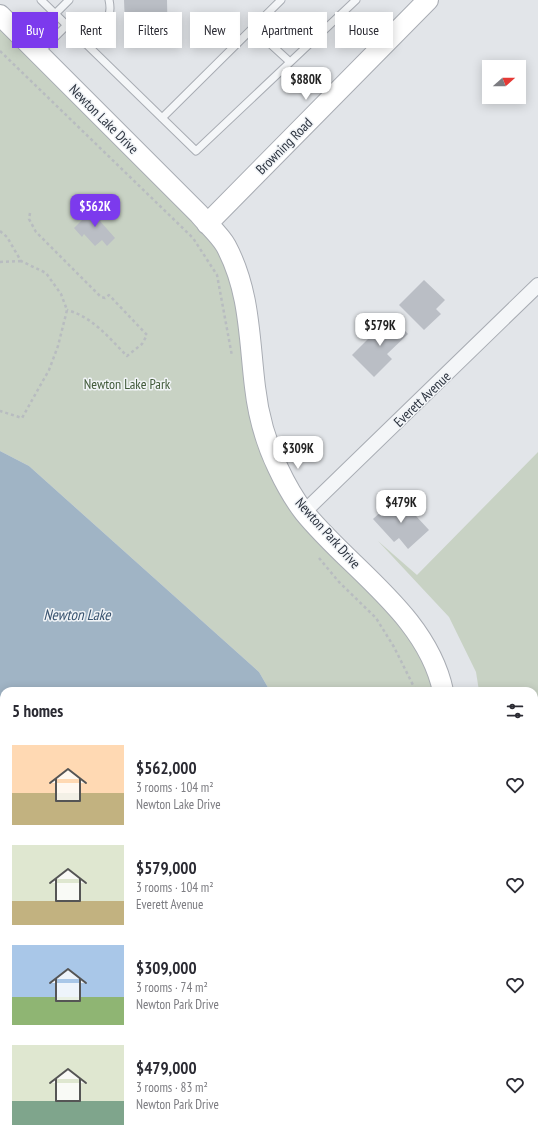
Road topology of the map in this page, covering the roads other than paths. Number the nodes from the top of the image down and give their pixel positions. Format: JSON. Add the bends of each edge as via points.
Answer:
{"nodes":[{"id":1,"x":41,"y":0,"type":"edge"},
{"id":2,"x":69,"y":0,"type":"edge"},
{"id":3,"x":109,"y":0,"type":"edge"},
{"id":4,"x":281,"y":0,"type":"edge"},
{"id":5,"x":356,"y":0,"type":"edge"},
{"id":6,"x":428,"y":0,"type":"edge"},
{"id":7,"x":53,"y":12,"type":"edge"},
{"id":8,"x":57,"y":12,"type":"edge"},
{"id":9,"x":110,"y":12,"type":"edge"},
{"id":10,"x":269,"y":12,"type":"edge"},
{"id":11,"x":0,"y":15,"type":"edge"},
{"id":12,"x":58,"y":17,"type":"edge"},
{"id":13,"x":66,"y":24,"type":"edge"},
{"id":14,"x":66,"y":26,"type":"edge"},
{"id":15,"x":248,"y":33,"type":"edge"},
{"id":16,"x":89,"y":48,"type":"edge"},
{"id":17,"x":275,"y":48,"type":"edge"},
{"id":18,"x":39,"y":54,"type":"junction"},
{"id":19,"x":290,"y":62,"type":"junction"},
{"id":20,"x":162,"y":118,"type":"junction"},
{"id":21,"x":207,"y":224,"type":"junction"},
{"id":22,"x":538,"y":285,"type":"edge"},
{"id":23,"x":304,"y":512,"type":"junction"},
{"id":24,"x":442,"y":687,"type":"edge"}],
"edges":[{"from":1,"to":7,"type":"lane"},
{"from":2,"to":8,"type":"lane"},
{"from":3,"to":9,"type":"lane"},
{"from":4,"to":10,"type":"lane"},
{"from":5,"to":19,"type":"lane"},
{"from":6,"to":21,"type":"street","name":"Browning Road"},
{"from":11,"to":18,"type":"street","name":"Newton Lake Drive"},
{"from":12,"to":13,"type":"lane"},
{"from":14,"to":18,"type":"lane"},
{"from":15,"to":20,"type":"lane"},
{"from":16,"to":20,"type":"lane"},
{"from":17,"to":19,"type":"lane"},
{"from":18,"to":21,"type":"street","name":"Newton Lake Drive"},
{"from":19,"to":20,"type":"lane","via":[[196,151]]},
{"from":21,"to":23,"type":"street","name":"Newton Park Drive","via":[[225,244],[240,276],[248,313],[255,388],[261,420],[278,468]]},
{"from":22,"to":23,"type":"street","name":"Everett Avenue"},
{"from":23,"to":24,"type":"street","name":"Newton Park Drive","via":[[405,618],[431,658]]}]}
